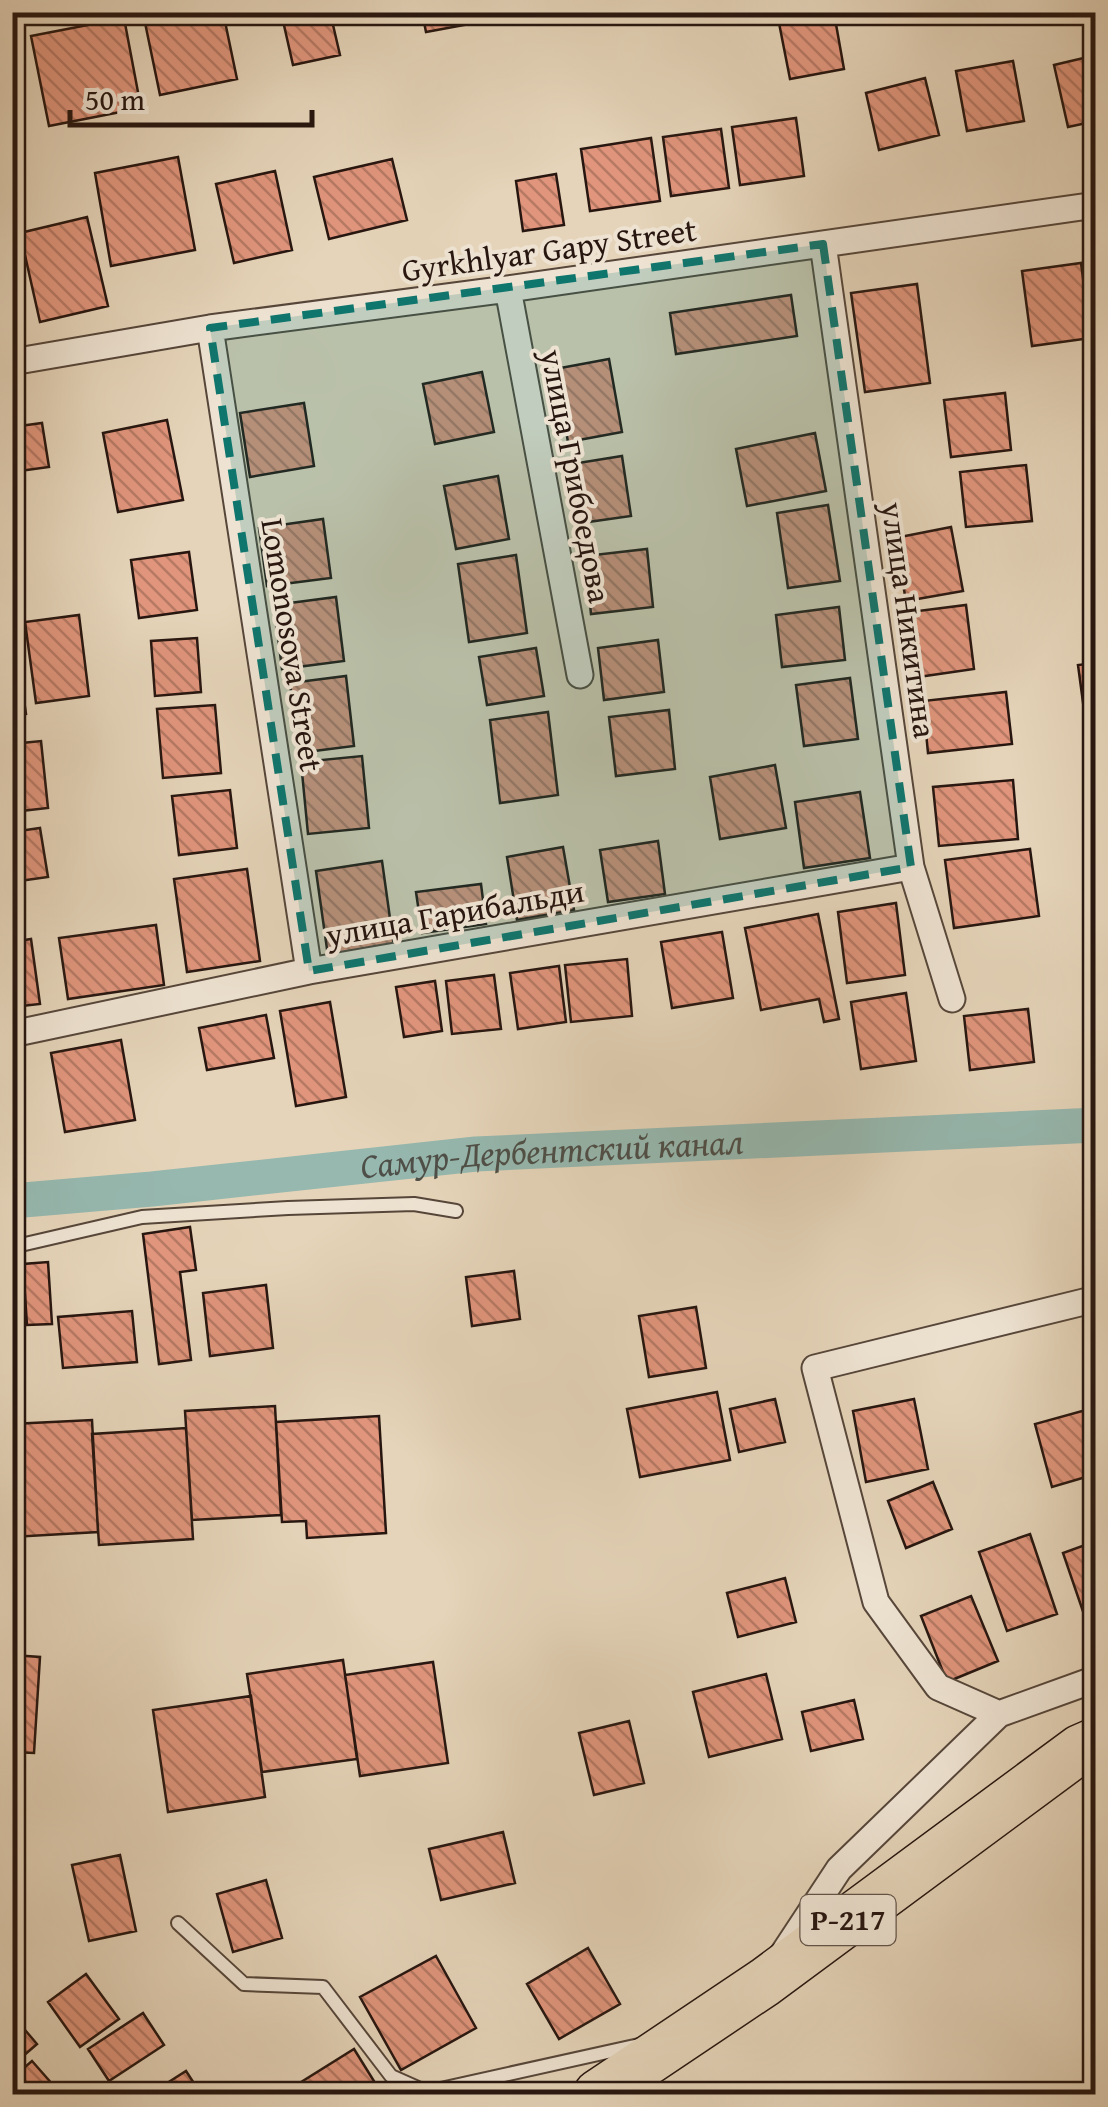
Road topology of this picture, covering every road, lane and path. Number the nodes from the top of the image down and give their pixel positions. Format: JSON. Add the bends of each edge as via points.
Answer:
{"nodes":[{"id":1,"x":1096,"y":205,"type":"edge"},
{"id":2,"x":823,"y":244,"type":"junction"},
{"id":3,"x":508,"y":289,"type":"junction"},
{"id":4,"x":210,"y":328,"type":"junction"},
{"id":5,"x":12,"y":362,"type":"edge"},
{"id":6,"x":580,"y":674,"type":"dead end"},
{"id":7,"x":911,"y":867,"type":"junction"},
{"id":8,"x":309,"y":972,"type":"junction"},
{"id":9,"x":952,"y":1000,"type":"dead end"},
{"id":10,"x":12,"y":1034,"type":"edge"},
{"id":11,"x":456,"y":1211,"type":"dead end"},
{"id":12,"x":12,"y":1246,"type":"edge"},
{"id":13,"x":1096,"y":1299,"type":"edge"},
{"id":14,"x":1096,"y":1679,"type":"edge"},
{"id":15,"x":999,"y":1714,"type":"junction"},
{"id":16,"x":1096,"y":1742,"type":"edge"},
{"id":17,"x":178,"y":1923,"type":"dead end"},
{"id":18,"x":765,"y":1982,"type":"junction"},
{"id":19,"x":686,"y":2034,"type":"junction"},
{"id":20,"x":598,"y":2094,"type":"edge"}],
"edges":[{"from":1,"to":2,"type":"street","name":"Gyrkhlyar Gapy Street"},
{"from":2,"to":3,"type":"street","name":"Gyrkhlyar Gapy Street"},
{"from":2,"to":7,"type":"street","name":"улица Никитина"},
{"from":3,"to":4,"type":"street","name":"Gyrkhlyar Gapy Street"},
{"from":3,"to":6,"type":"street","name":"улица Грибоедова"},
{"from":4,"to":5,"type":"street","name":"Gyrkhlyar Gapy Street"},
{"from":4,"to":8,"type":"street","name":"Lomonosova Street"},
{"from":7,"to":8,"type":"street","name":"улица Гарибальди"},
{"from":7,"to":9,"type":"street","name":"улица Никитина"},
{"from":8,"to":10,"type":"street","name":"улица Гарибальди"},
{"from":11,"to":12,"type":"lane","via":[[414,1204],[142,1217]]},
{"from":13,"to":15,"type":"street","via":[[815,1368],[876,1602],[938,1688]]},
{"from":14,"to":15,"type":"street"},
{"from":15,"to":18,"type":"street","via":[[839,1869]]},
{"from":16,"to":18,"type":"highway","number":"Р-217"},
{"from":17,"to":19,"type":"lane","via":[[244,1984],[323,1987],[391,2076],[428,2092]]},
{"from":18,"to":19,"type":"highway","number":"Р-217"},
{"from":19,"to":20,"type":"highway","number":"Р-217"}]}
